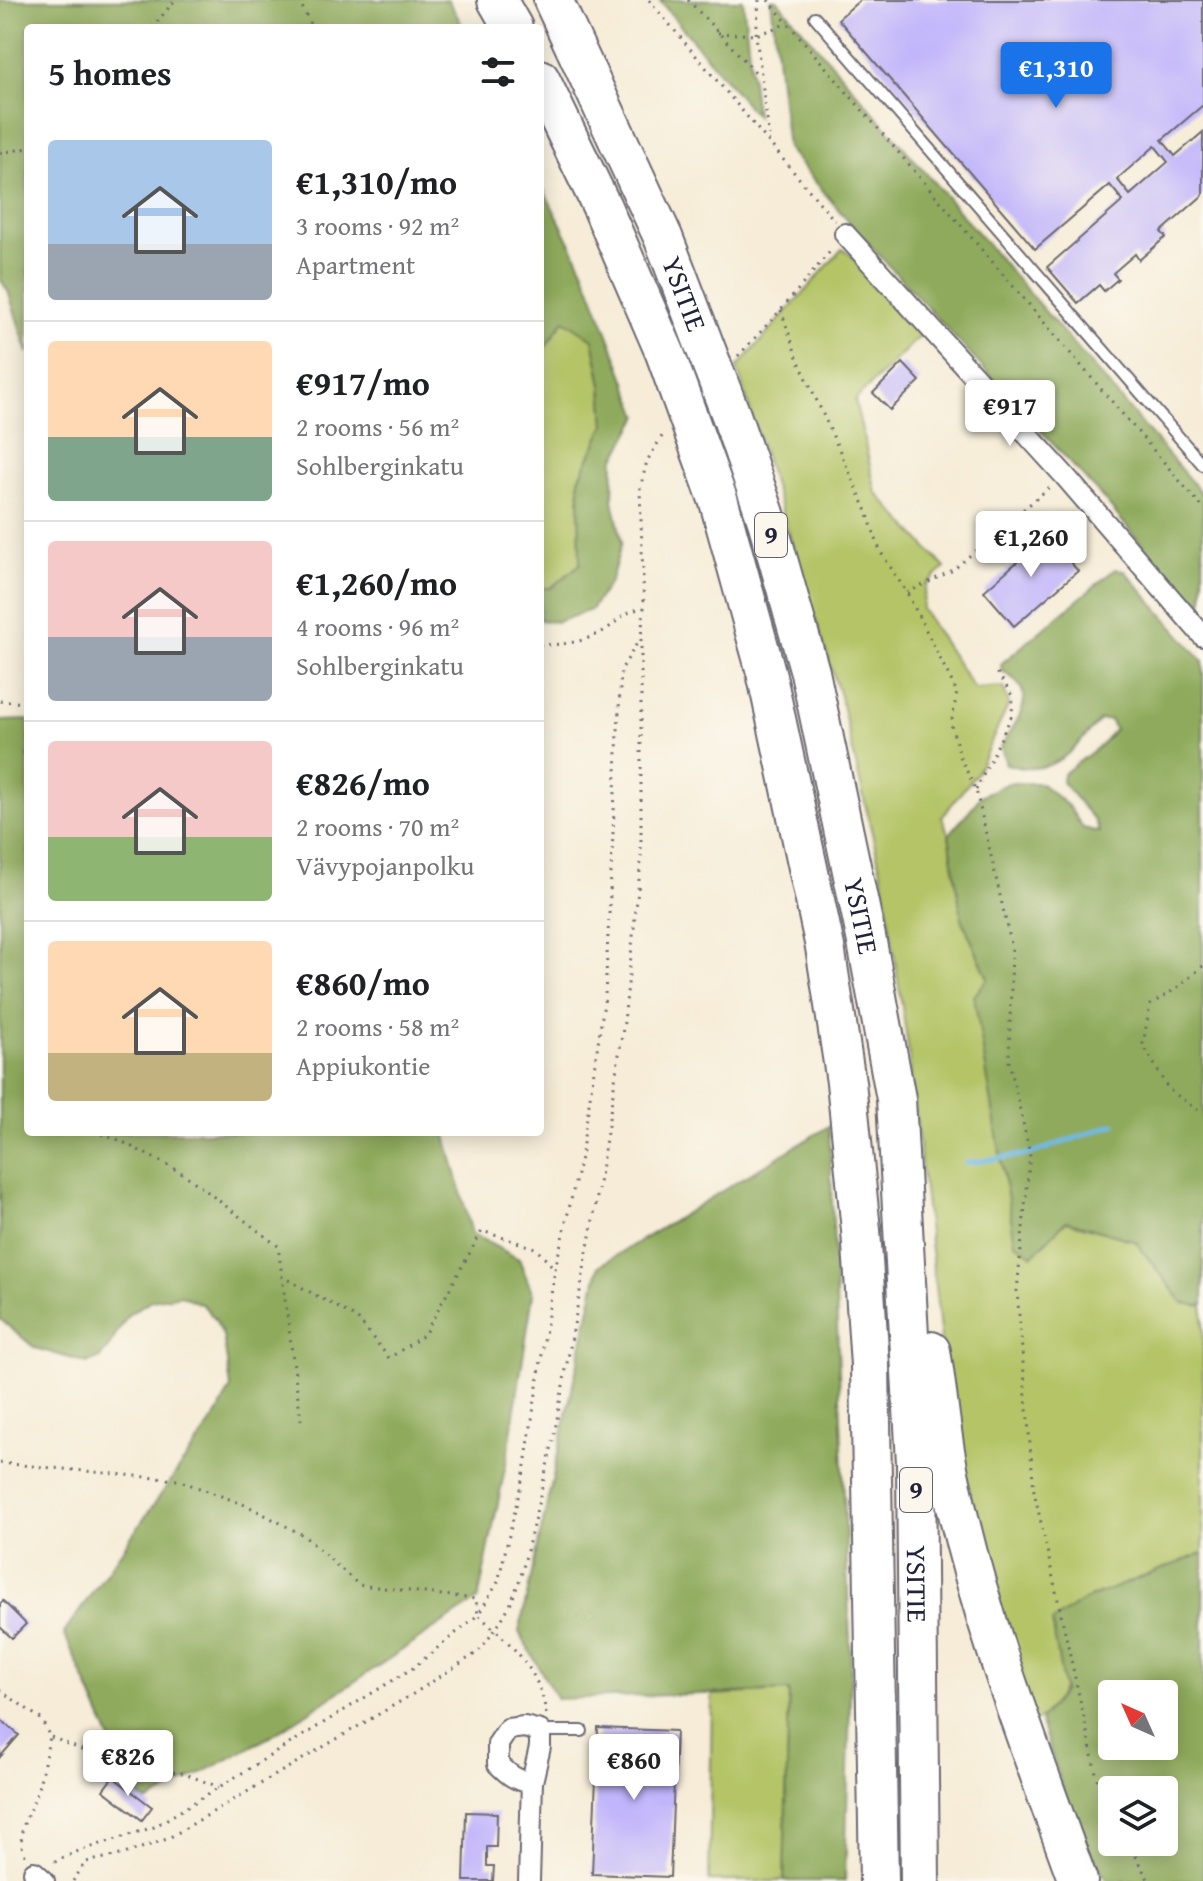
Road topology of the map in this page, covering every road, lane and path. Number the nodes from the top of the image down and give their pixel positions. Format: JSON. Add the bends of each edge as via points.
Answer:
{"nodes":[{"id":1,"x":175,"y":0,"type":"edge"},
{"id":2,"x":299,"y":0,"type":"edge"},
{"id":3,"x":497,"y":0,"type":"edge"},
{"id":4,"x":553,"y":0,"type":"edge"},
{"id":5,"x":649,"y":0,"type":"edge"},
{"id":6,"x":688,"y":0,"type":"edge"},
{"id":7,"x":759,"y":0,"type":"edge"},
{"id":8,"x":768,"y":0,"type":"edge"},
{"id":9,"x":815,"y":17,"type":"dead end"},
{"id":10,"x":788,"y":23,"type":"junction"},
{"id":11,"x":155,"y":24,"type":"edge"},
{"id":12,"x":310,"y":24,"type":"edge"},
{"id":13,"x":511,"y":24,"type":"edge"},
{"id":14,"x":718,"y":33,"type":"junction"},
{"id":15,"x":756,"y":35,"type":"junction"},
{"id":16,"x":760,"y":78,"type":"junction"},
{"id":17,"x":544,"y":87,"type":"edge"},
{"id":18,"x":769,"y":140,"type":"junction"},
{"id":19,"x":24,"y":149,"type":"edge"},
{"id":20,"x":0,"y":153,"type":"edge"},
{"id":21,"x":845,"y":234,"type":"junction"},
{"id":22,"x":781,"y":310,"type":"junction"},
{"id":23,"x":731,"y":362,"type":"dead end"},
{"id":24,"x":666,"y":430,"type":"dead end"},
{"id":25,"x":1203,"y":465,"type":"edge"},
{"id":26,"x":1064,"y":475,"type":"junction"},
{"id":27,"x":1203,"y":508,"type":"edge"},
{"id":28,"x":907,"y":593,"type":"junction"},
{"id":29,"x":644,"y":608,"type":"junction"},
{"id":30,"x":1203,"y":636,"type":"edge"},
{"id":31,"x":641,"y":637,"type":"junction"},
{"id":32,"x":544,"y":645,"type":"edge"},
{"id":33,"x":997,"y":672,"type":"dead end"},
{"id":34,"x":0,"y":701,"type":"edge"},
{"id":35,"x":24,"y":703,"type":"edge"},
{"id":36,"x":976,"y":790,"type":"junction"},
{"id":37,"x":1203,"y":966,"type":"edge"},
{"id":38,"x":896,"y":1099,"type":"junction"},
{"id":39,"x":1203,"y":1114,"type":"edge"},
{"id":40,"x":106,"y":1136,"type":"edge"},
{"id":41,"x":555,"y":1269,"type":"junction"},
{"id":42,"x":281,"y":1276,"type":"junction"},
{"id":43,"x":301,"y":1420,"type":"dead end"},
{"id":44,"x":0,"y":1463,"type":"edge"},
{"id":45,"x":478,"y":1615,"type":"junction"},
{"id":46,"x":496,"y":1629,"type":"junction"},
{"id":47,"x":0,"y":1690,"type":"edge"},
{"id":48,"x":543,"y":1724,"type":"junction"},
{"id":49,"x":582,"y":1731,"type":"dead end"},
{"id":50,"x":50,"y":1737,"type":"junction"},
{"id":51,"x":532,"y":1782,"type":"junction"},
{"id":52,"x":1098,"y":1782,"type":"edge"},
{"id":53,"x":219,"y":1787,"type":"junction"},
{"id":54,"x":1135,"y":1856,"type":"edge"},
{"id":55,"x":39,"y":1876,"type":"edge"},
{"id":56,"x":73,"y":1881,"type":"edge"},
{"id":57,"x":529,"y":1881,"type":"edge"},
{"id":58,"x":879,"y":1881,"type":"edge"},
{"id":59,"x":920,"y":1881,"type":"edge"},
{"id":60,"x":1078,"y":1881,"type":"edge"},
{"id":61,"x":1149,"y":1881,"type":"edge"}],
"edges":[{"from":1,"to":11,"type":"path"},
{"from":2,"to":12,"type":"path"},
{"from":3,"to":13,"type":"highway"},
{"from":4,"to":38,"type":"highway","name":"YSITIE","number":"9","via":[[663,237],[765,514],[810,672]]},
{"from":5,"to":18,"type":"path"},
{"from":6,"to":14,"type":"path"},
{"from":7,"to":15,"type":"path"},
{"from":8,"to":10,"type":"path"},
{"from":9,"to":25,"type":"lane"},
{"from":10,"to":15,"type":"path"},
{"from":10,"to":27,"type":"path"},
{"from":14,"to":15,"type":"path"},
{"from":14,"to":16,"type":"path"},
{"from":15,"to":16,"type":"path"},
{"from":16,"to":18,"type":"path"},
{"from":17,"to":58,"type":"highway","name":"YSITIE","number":"9","via":[[652,324],[719,502],[766,672],[825,947],[846,1082],[870,1365]]},
{"from":18,"to":21,"type":"path"},
{"from":19,"to":20,"type":"path"},
{"from":21,"to":22,"type":"path"},
{"from":21,"to":26,"type":"street"},
{"from":22,"to":23,"type":"path"},
{"from":22,"to":28,"type":"path","via":[[880,551]]},
{"from":24,"to":29,"type":"path","via":[[647,461],[640,489]]},
{"from":26,"to":28,"type":"path","via":[[953,570]]},
{"from":26,"to":30,"type":"street"},
{"from":28,"to":36,"type":"path","via":[[957,692],[951,725]]},
{"from":29,"to":31,"type":"path"},
{"from":29,"to":32,"type":"path","via":[[628,611],[604,630],[571,644]]},
{"from":31,"to":41,"type":"path","via":[[621,670],[605,996],[581,1157]]},
{"from":31,"to":46,"type":"path","via":[[641,861],[624,1022],[553,1441],[521,1576]]},
{"from":33,"to":36,"type":"path","via":[[1013,697],[1012,715]]},
{"from":34,"to":35,"type":"path"},
{"from":36,"to":52,"type":"path","via":[[1012,948],[1009,1061],[1030,1154],[1017,1291],[1034,1491]]},
{"from":37,"to":39,"type":"path","via":[[1150,1005],[1143,1044],[1168,1089]]},
{"from":38,"to":59,"type":"highway","name":"YSITIE","number":"9","via":[[916,1463]]},
{"from":38,"to":60,"type":"highway","via":[[950,1478],[989,1630]]},
{"from":40,"to":42,"type":"path","via":[[184,1174],[278,1246]]},
{"from":41,"to":42,"type":"path","via":[[535,1248],[482,1231],[424,1335],[389,1358],[357,1318]]},
{"from":41,"to":45,"type":"path","via":[[524,1472],[498,1582]]},
{"from":42,"to":43,"type":"path"},
{"from":44,"to":45,"type":"path","via":[[178,1480],[248,1506],[303,1535],[359,1585],[476,1599]]},
{"from":45,"to":46,"type":"path"},
{"from":45,"to":53,"type":"path","via":[[413,1668]]},
{"from":46,"to":48,"type":"path","via":[[532,1670],[543,1693]]},
{"from":46,"to":56,"type":"path","via":[[478,1652],[247,1794],[167,1839],[86,1862]]},
{"from":47,"to":50,"type":"path","via":[[41,1719]]},
{"from":48,"to":49,"type":"lane"},
{"from":48,"to":51,"type":"street"},
{"from":48,"to":51,"type":"street","via":[[508,1729],[498,1744],[498,1764],[508,1775]]},
{"from":50,"to":53,"type":"path","via":[[117,1765],[182,1773]]},
{"from":50,"to":55,"type":"path","via":[[22,1825],[21,1848]]},
{"from":51,"to":57,"type":"street"},
{"from":53,"to":55,"type":"path","via":[[154,1827],[76,1852]]},
{"from":54,"to":61,"type":"path"}]}
